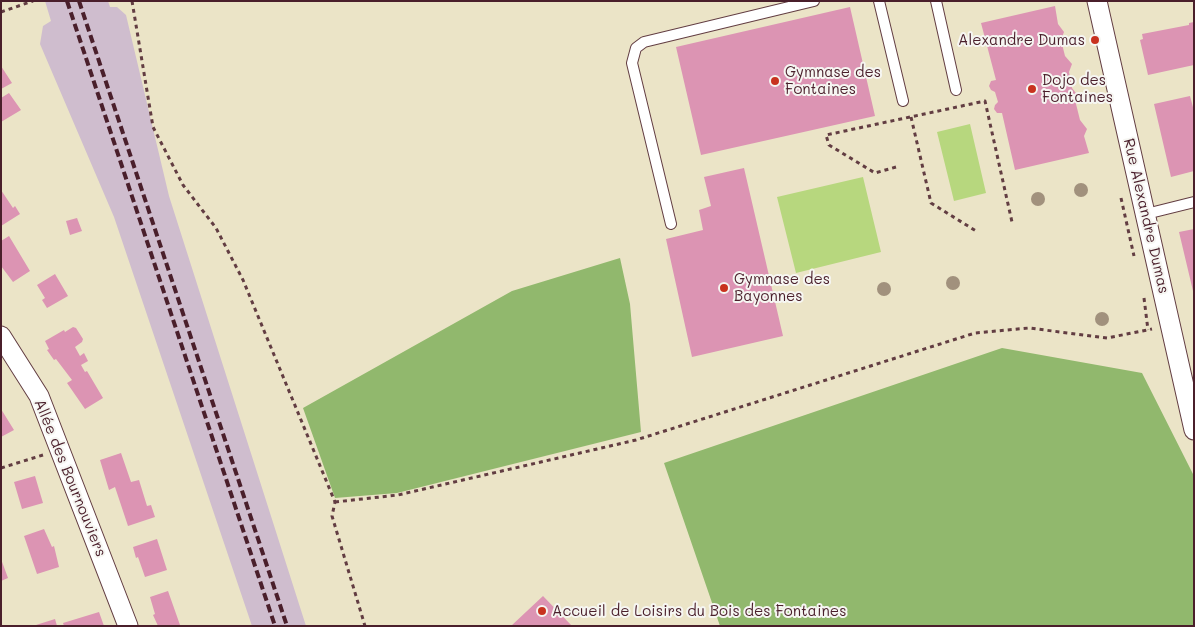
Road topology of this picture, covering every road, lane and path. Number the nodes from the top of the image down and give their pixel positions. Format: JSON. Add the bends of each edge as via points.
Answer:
{"nodes":[{"id":1,"x":33,"y":1,"type":"edge"},
{"id":2,"x":132,"y":1,"type":"edge"},
{"id":3,"x":814,"y":1,"type":"edge"},
{"id":4,"x":880,"y":1,"type":"edge"},
{"id":5,"x":936,"y":1,"type":"edge"},
{"id":6,"x":1097,"y":1,"type":"edge"},
{"id":7,"x":1,"y":12,"type":"edge"},
{"id":8,"x":956,"y":90,"type":"dead end"},
{"id":9,"x":903,"y":101,"type":"dead end"},
{"id":10,"x":911,"y":117,"type":"junction"},
{"id":11,"x":896,"y":167,"type":"dead end"},
{"id":12,"x":1194,"y":202,"type":"edge"},
{"id":13,"x":1146,"y":214,"type":"junction"},
{"id":14,"x":1012,"y":222,"type":"dead end"},
{"id":15,"x":670,"y":224,"type":"dead end"},
{"id":16,"x":976,"y":231,"type":"dead end"},
{"id":17,"x":1170,"y":325,"type":"junction"},
{"id":18,"x":1,"y":336,"type":"edge"},
{"id":19,"x":1194,"y":430,"type":"edge"},
{"id":20,"x":60,"y":450,"type":"junction"},
{"id":21,"x":1,"y":468,"type":"edge"},
{"id":22,"x":335,"y":502,"type":"junction"},
{"id":23,"x":128,"y":626,"type":"edge"},
{"id":24,"x":365,"y":626,"type":"edge"}],
"edges":[{"from":1,"to":7,"type":"path"},
{"from":2,"to":22,"type":"path","via":[[153,128],[182,185],[216,228],[243,280]]},
{"from":3,"to":15,"type":"lane","via":[[644,42],[636,48],[632,63]]},
{"from":4,"to":9,"type":"lane"},
{"from":5,"to":8,"type":"lane"},
{"from":6,"to":13,"type":"street","name":"Rue Alexandre Dumas"},
{"from":10,"to":11,"type":"path","via":[[826,135],[829,145],[875,173]]},
{"from":10,"to":14,"type":"path","via":[[985,100]]},
{"from":10,"to":16,"type":"path","via":[[931,203]]},
{"from":12,"to":13,"type":"lane"},
{"from":13,"to":17,"type":"street","name":"Rue Alexandre Dumas"},
{"from":17,"to":19,"type":"street","name":"Rue Alexandre Dumas"},
{"from":17,"to":22,"type":"path","via":[[1106,338],[1029,328],[975,333],[636,440],[398,495]]},
{"from":18,"to":20,"type":"street","name":"Allée des Bournouviers","via":[[39,396]]},
{"from":20,"to":21,"type":"path"},
{"from":20,"to":23,"type":"street","name":"Allée des Bournouviers"},
{"from":22,"to":24,"type":"path","via":[[332,516]]}]}
